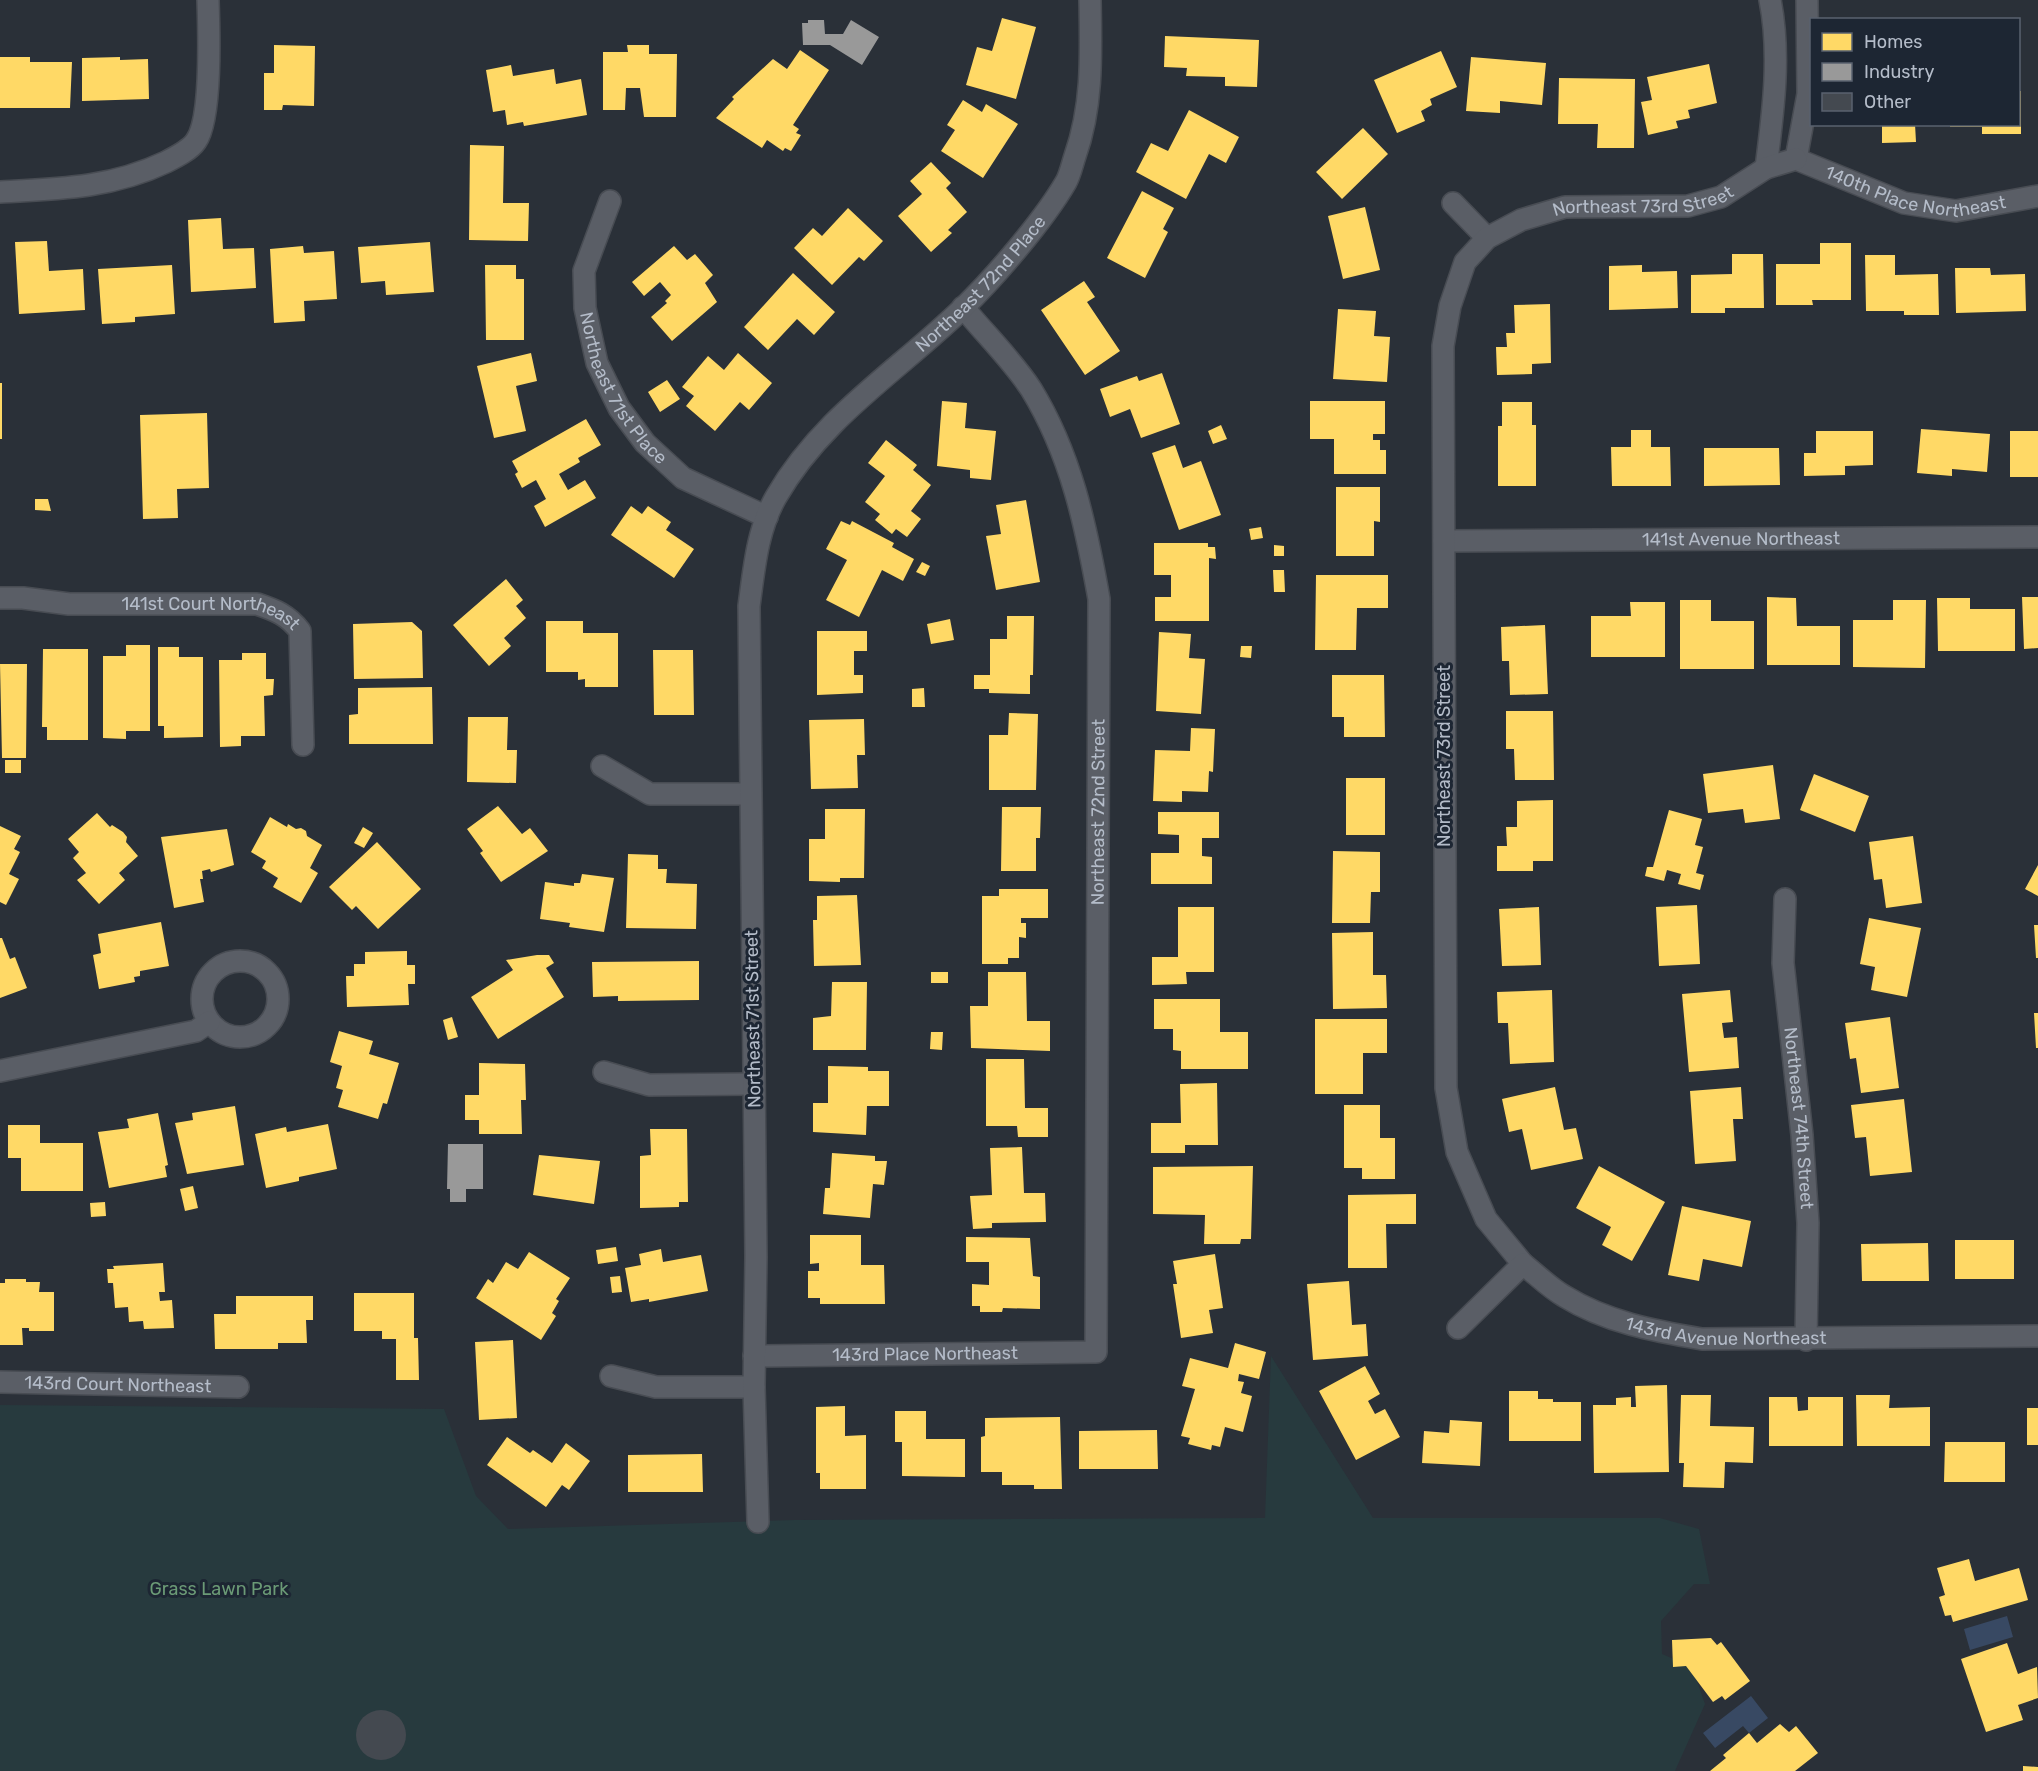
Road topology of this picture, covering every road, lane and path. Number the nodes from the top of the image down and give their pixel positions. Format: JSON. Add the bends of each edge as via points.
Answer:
{"nodes":[{"id":1,"x":208,"y":0,"type":"edge"},
{"id":2,"x":1090,"y":0,"type":"edge"},
{"id":3,"x":1770,"y":0,"type":"edge"},
{"id":4,"x":1807,"y":0,"type":"edge"},
{"id":5,"x":1797,"y":159,"type":"junction"},
{"id":6,"x":1766,"y":168,"type":"junction"},
{"id":7,"x":0,"y":192,"type":"edge"},
{"id":8,"x":2038,"y":196,"type":"edge"},
{"id":9,"x":610,"y":201,"type":"dead end"},
{"id":10,"x":1453,"y":203,"type":"dead end"},
{"id":11,"x":1487,"y":238,"type":"junction"},
{"id":12,"x":963,"y":307,"type":"junction"},
{"id":13,"x":767,"y":517,"type":"junction"},
{"id":14,"x":2038,"y":537,"type":"edge"},
{"id":15,"x":1444,"y":541,"type":"junction"},
{"id":16,"x":0,"y":598,"type":"edge"},
{"id":17,"x":303,"y":746,"type":"dead end"},
{"id":18,"x":602,"y":766,"type":"dead end"},
{"id":19,"x":750,"y":794,"type":"junction"},
{"id":20,"x":1785,"y":898,"type":"dead end"},
{"id":21,"x":209,"y":1022,"type":"dead end"},
{"id":22,"x":0,"y":1071,"type":"edge"},
{"id":23,"x":604,"y":1072,"type":"dead end"},
{"id":24,"x":753,"y":1084,"type":"junction"},
{"id":25,"x":1523,"y":1264,"type":"junction"},
{"id":26,"x":1458,"y":1328,"type":"dead end"},
{"id":27,"x":2038,"y":1336,"type":"edge"},
{"id":28,"x":1806,"y":1340,"type":"junction"},
{"id":29,"x":1096,"y":1352,"type":"joint"},
{"id":30,"x":754,"y":1356,"type":"junction"},
{"id":31,"x":610,"y":1376,"type":"dead end"},
{"id":32,"x":0,"y":1382,"type":"edge"},
{"id":33,"x":238,"y":1387,"type":"dead end"},
{"id":34,"x":754,"y":1387,"type":"junction"},
{"id":35,"x":758,"y":1522,"type":"dead end"}],
"edges":[{"from":1,"to":7,"type":"street","via":[[206,118],[196,142],[135,177],[66,189]]},
{"from":2,"to":12,"type":"street","name":"Northeast 72nd Place","via":[[1091,70],[1086,125],[1067,181],[1022,241]]},
{"from":3,"to":6,"type":"street","via":[[1775,99]]},
{"from":4,"to":5,"type":"street","via":[[1808,94]]},
{"from":5,"to":6,"type":"street","name":"Northeast 73rd Street"},
{"from":5,"to":8,"type":"street","name":"140th Place Northeast","via":[[1904,203],[1956,211]]},
{"from":6,"to":11,"type":"street","name":"Northeast 73rd Street","via":[[1721,197],[1688,206],[1565,207],[1521,220]]},
{"from":9,"to":13,"type":"street","name":"Northeast 71st Place","via":[[584,271],[585,308],[601,372],[619,408],[645,442],[683,477]]},
{"from":10,"to":11,"type":"street"},
{"from":11,"to":15,"type":"street","name":"Northeast 73rd Street","via":[[1465,262],[1449,306],[1443,346]]},
{"from":12,"to":13,"type":"street","name":"Northeast 72nd Place","via":[[842,411],[793,470]]},
{"from":12,"to":29,"type":"street","name":"Northeast 72nd Street","via":[[1030,389],[1059,444],[1083,513],[1099,599]]},
{"from":13,"to":19,"type":"street","name":"Northeast 71st Street","via":[[749,606]]},
{"from":14,"to":15,"type":"street","name":"141st Avenue Northeast"},
{"from":15,"to":25,"type":"street","name":"Northeast 73rd Street","via":[[1446,1088],[1457,1152],[1486,1219]]},
{"from":16,"to":17,"type":"street","name":"141st Court Northeast","via":[[69,604],[256,604],[280,612],[300,631]]},
{"from":18,"to":19,"type":"street","via":[[650,794]]},
{"from":19,"to":24,"type":"street","name":"Northeast 71st Street"},
{"from":20,"to":28,"type":"street","name":"Northeast 74th Street","via":[[1783,963],[1808,1223]]},
{"from":21,"to":22,"type":"street","via":[[196,1031]]},
{"from":23,"to":24,"type":"street","via":[[649,1085]]},
{"from":24,"to":30,"type":"street","name":"Northeast 71st Street"},
{"from":25,"to":26,"type":"street"},
{"from":25,"to":28,"type":"street","name":"143rd Avenue Northeast","via":[[1563,1296],[1610,1319],[1652,1331],[1702,1339]]},
{"from":27,"to":28,"type":"street","name":"143rd Avenue Northeast"},
{"from":29,"to":30,"type":"street","name":"143rd Place Northeast"},
{"from":30,"to":34,"type":"street","name":"Northeast 71st Street"},
{"from":31,"to":34,"type":"street","via":[[656,1387]]},
{"from":32,"to":33,"type":"street","name":"143rd Court Northeast"},
{"from":34,"to":35,"type":"street","name":"Northeast 71st Street"}]}
